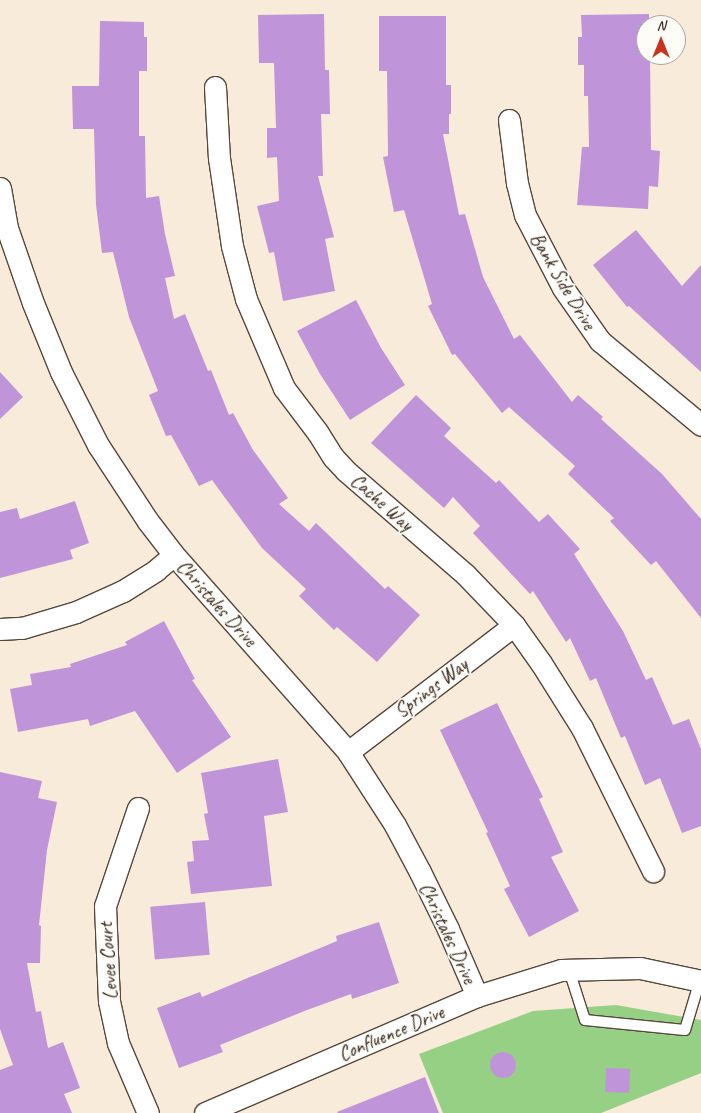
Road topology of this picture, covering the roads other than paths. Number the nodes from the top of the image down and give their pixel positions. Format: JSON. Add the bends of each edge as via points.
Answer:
{"nodes":[{"id":1,"x":215,"y":87,"type":"dead end"},
{"id":2,"x":509,"y":120,"type":"dead end"},
{"id":3,"x":0,"y":188,"type":"edge"},
{"id":4,"x":701,"y":425,"type":"edge"},
{"id":5,"x":174,"y":555,"type":"junction"},
{"id":6,"x":514,"y":625,"type":"junction"},
{"id":7,"x":0,"y":629,"type":"edge"},
{"id":8,"x":348,"y":752,"type":"junction"},
{"id":9,"x":138,"y":808,"type":"dead end"},
{"id":10,"x":652,"y":871,"type":"dead end"},
{"id":11,"x":569,"y":970,"type":"junction"},
{"id":12,"x":700,"y":980,"type":"edge"},
{"id":13,"x":477,"y":996,"type":"junction"},
{"id":14,"x":148,"y":1113,"type":"edge"},
{"id":15,"x":205,"y":1113,"type":"edge"}],
"edges":[{"from":1,"to":6,"type":"street","name":"Cache Way","via":[[219,158],[232,246],[246,299],[284,388],[346,471],[465,574]]},
{"from":2,"to":4,"type":"street","name":"Bank Side Drive","via":[[517,183],[526,215],[563,288],[600,342]]},
{"from":3,"to":5,"type":"street","name":"Christales Drive","via":[[7,228],[61,372],[98,445]]},
{"from":5,"to":7,"type":"street","via":[[123,591],[76,612],[22,628]]},
{"from":5,"to":8,"type":"street","name":"Christales Drive"},
{"from":6,"to":8,"type":"street","name":"Springs Way"},
{"from":6,"to":10,"type":"street","name":"Cache Way","via":[[582,728]]},
{"from":8,"to":13,"type":"street","name":"Christales Drive","via":[[416,864]]},
{"from":9,"to":14,"type":"street","name":"Levee Court","via":[[104,906],[110,1001],[118,1043]]},
{"from":11,"to":12,"type":"street","name":"Confluence Drive","via":[[640,968]]},
{"from":11,"to":12,"type":"lane","via":[[585,1020],[685,1030]]},
{"from":11,"to":13,"type":"street","name":"Confluence Drive","via":[[552,972]]},
{"from":13,"to":15,"type":"street","name":"Confluence Drive"}]}
